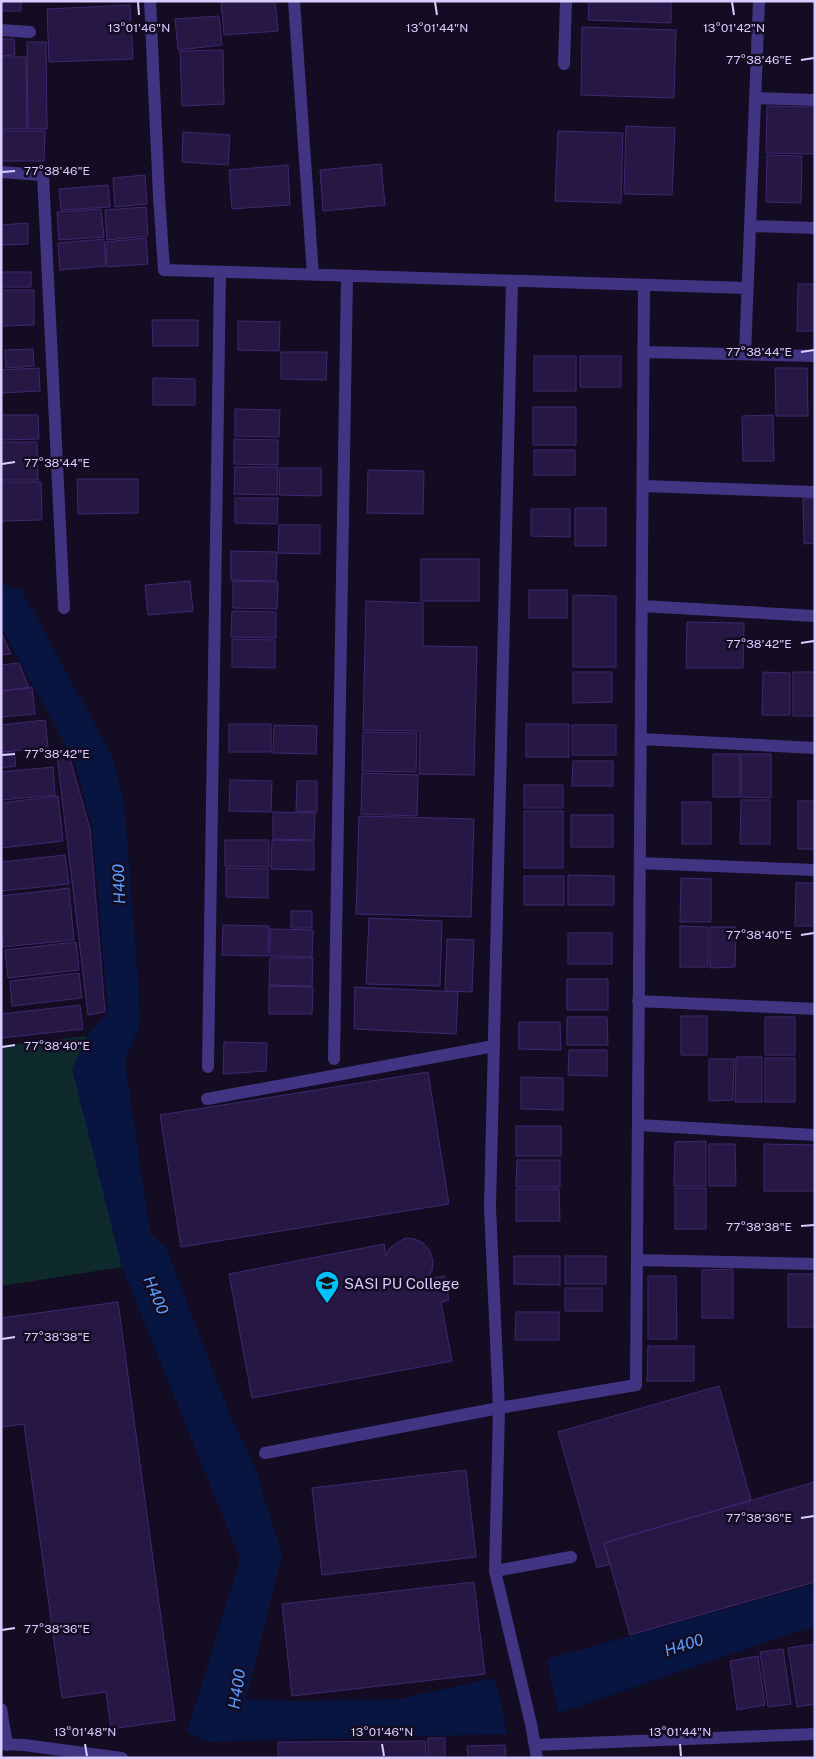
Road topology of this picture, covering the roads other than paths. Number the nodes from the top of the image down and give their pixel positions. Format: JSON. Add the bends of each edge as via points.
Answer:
{"nodes":[{"id":1,"x":150,"y":1,"type":"edge"},
{"id":2,"x":294,"y":1,"type":"edge"},
{"id":3,"x":566,"y":1,"type":"edge"},
{"id":4,"x":759,"y":1,"type":"edge"},
{"id":5,"x":1,"y":30,"type":"edge"},
{"id":6,"x":30,"y":32,"type":"dead end"},
{"id":7,"x":564,"y":64,"type":"dead end"},
{"id":8,"x":755,"y":98,"type":"junction"},
{"id":9,"x":815,"y":100,"type":"edge"},
{"id":10,"x":1,"y":172,"type":"edge"},
{"id":11,"x":750,"y":226,"type":"junction"},
{"id":12,"x":815,"y":228,"type":"edge"},
{"id":13,"x":220,"y":272,"type":"junction"},
{"id":14,"x":312,"y":275,"type":"junction"},
{"id":15,"x":348,"y":276,"type":"junction"},
{"id":16,"x":512,"y":281,"type":"junction"},
{"id":17,"x":644,"y":285,"type":"junction"},
{"id":18,"x":747,"y":288,"type":"junction"},
{"id":19,"x":644,"y":352,"type":"junction"},
{"id":20,"x":745,"y":354,"type":"junction"},
{"id":21,"x":815,"y":356,"type":"edge"},
{"id":22,"x":642,"y":486,"type":"junction"},
{"id":23,"x":815,"y":492,"type":"edge"},
{"id":24,"x":642,"y":606,"type":"junction"},
{"id":25,"x":64,"y":608,"type":"dead end"},
{"id":26,"x":815,"y":616,"type":"edge"},
{"id":27,"x":641,"y":739,"type":"junction"},
{"id":28,"x":815,"y":748,"type":"edge"},
{"id":29,"x":640,"y":863,"type":"junction"},
{"id":30,"x":815,"y":870,"type":"edge"},
{"id":31,"x":638,"y":1001,"type":"junction"},
{"id":32,"x":815,"y":1009,"type":"edge"},
{"id":33,"x":494,"y":1046,"type":"junction"},
{"id":34,"x":334,"y":1059,"type":"dead end"},
{"id":35,"x":208,"y":1067,"type":"dead end"},
{"id":36,"x":207,"y":1099,"type":"dead end"},
{"id":37,"x":638,"y":1125,"type":"junction"},
{"id":38,"x":815,"y":1135,"type":"edge"},
{"id":39,"x":637,"y":1260,"type":"junction"},
{"id":40,"x":815,"y":1264,"type":"edge"},
{"id":41,"x":499,"y":1408,"type":"junction"},
{"id":42,"x":265,"y":1453,"type":"dead end"},
{"id":43,"x":571,"y":1557,"type":"dead end"},
{"id":44,"x":495,"y":1570,"type":"junction"},
{"id":45,"x":1,"y":1709,"type":"edge"},
{"id":46,"x":815,"y":1734,"type":"edge"},
{"id":47,"x":4,"y":1744,"type":"edge"},
{"id":48,"x":536,"y":1752,"type":"edge"},
{"id":49,"x":122,"y":1758,"type":"edge"}],
"edges":[{"from":1,"to":13,"type":"street","via":[[164,270]]},
{"from":2,"to":14,"type":"street"},
{"from":3,"to":7,"type":"street"},
{"from":4,"to":8,"type":"street"},
{"from":5,"to":6,"type":"street"},
{"from":8,"to":9,"type":"street"},
{"from":8,"to":11,"type":"street"},
{"from":10,"to":25,"type":"street","via":[[43,175]]},
{"from":11,"to":12,"type":"street"},
{"from":11,"to":18,"type":"street"},
{"from":13,"to":14,"type":"street"},
{"from":13,"to":35,"type":"street"},
{"from":14,"to":15,"type":"street"},
{"from":15,"to":16,"type":"street"},
{"from":15,"to":34,"type":"street"},
{"from":16,"to":17,"type":"street"},
{"from":16,"to":33,"type":"street"},
{"from":17,"to":18,"type":"street"},
{"from":17,"to":19,"type":"street"},
{"from":18,"to":20,"type":"street"},
{"from":19,"to":20,"type":"street"},
{"from":19,"to":22,"type":"street"},
{"from":20,"to":21,"type":"street"},
{"from":22,"to":23,"type":"street"},
{"from":22,"to":24,"type":"street"},
{"from":24,"to":26,"type":"street"},
{"from":24,"to":27,"type":"street"},
{"from":27,"to":28,"type":"street"},
{"from":27,"to":29,"type":"street"},
{"from":29,"to":30,"type":"street"},
{"from":29,"to":31,"type":"street"},
{"from":31,"to":32,"type":"street"},
{"from":31,"to":37,"type":"street"},
{"from":33,"to":36,"type":"street"},
{"from":33,"to":41,"type":"street","via":[[490,1208]]},
{"from":37,"to":38,"type":"street"},
{"from":37,"to":39,"type":"street"},
{"from":39,"to":40,"type":"street"},
{"from":39,"to":41,"type":"street","via":[[636,1386]]},
{"from":41,"to":42,"type":"street"},
{"from":41,"to":44,"type":"street"},
{"from":43,"to":44,"type":"street"},
{"from":44,"to":48,"type":"street"},
{"from":45,"to":47,"type":"street"},
{"from":46,"to":48,"type":"street"},
{"from":47,"to":49,"type":"street"}]}
